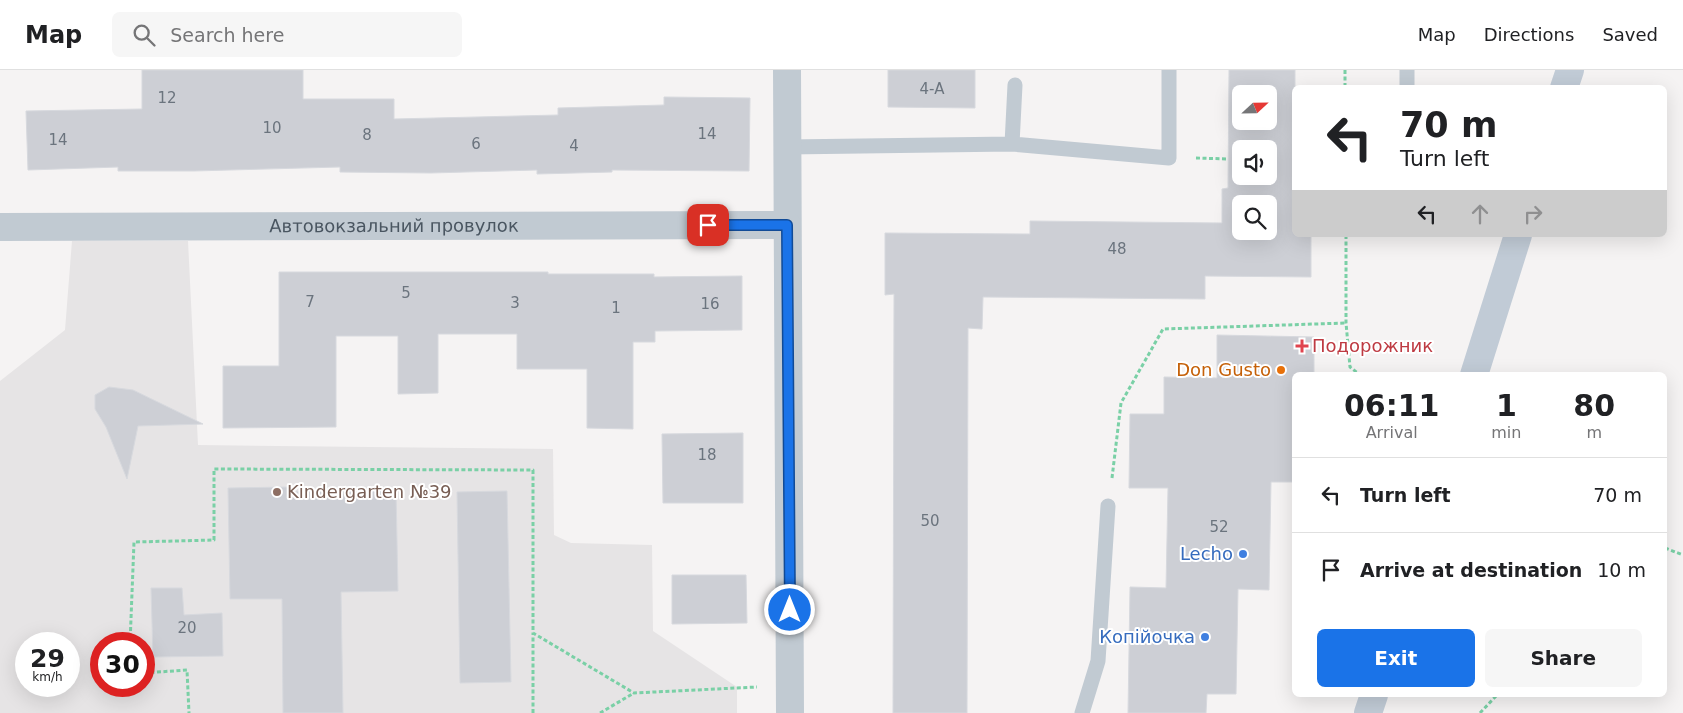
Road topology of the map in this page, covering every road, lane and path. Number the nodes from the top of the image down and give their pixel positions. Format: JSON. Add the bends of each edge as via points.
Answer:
{"nodes":[{"id":1,"x":787,"y":70,"type":"edge"},
{"id":2,"x":1170,"y":70,"type":"edge"},
{"id":3,"x":1345,"y":70,"type":"edge"},
{"id":4,"x":1408,"y":70,"type":"edge"},
{"id":5,"x":1570,"y":70,"type":"edge"},
{"id":6,"x":1015,"y":84,"type":"dead end"},
{"id":7,"x":1346,"y":85,"type":"edge"},
{"id":8,"x":1407,"y":85,"type":"edge"},
{"id":9,"x":1565,"y":85,"type":"edge"},
{"id":10,"x":1012,"y":144,"type":"junction"},
{"id":11,"x":787,"y":147,"type":"junction"},
{"id":12,"x":787,"y":225,"type":"junction"},
{"id":13,"x":0,"y":227,"type":"edge"},
{"id":14,"x":1346,"y":237,"type":"edge"},
{"id":15,"x":1517,"y":237,"type":"edge"},
{"id":16,"x":1346,"y":323,"type":"junction"},
{"id":17,"x":1356,"y":372,"type":"edge"},
{"id":18,"x":1475,"y":372,"type":"edge"},
{"id":19,"x":1108,"y":506,"type":"joint"},
{"id":20,"x":1667,"y":549,"type":"edge"},
{"id":21,"x":1683,"y":555,"type":"edge"},
{"id":22,"x":130,"y":632,"type":"edge"},
{"id":23,"x":533,"y":633,"type":"junction"},
{"id":24,"x":155,"y":672,"type":"edge"},
{"id":25,"x":634,"y":693,"type":"junction"},
{"id":26,"x":1373,"y":697,"type":"edge"},
{"id":27,"x":1494,"y":697,"type":"edge"},
{"id":28,"x":790,"y":700,"type":"edge"},
{"id":29,"x":189,"y":713,"type":"edge"},
{"id":30,"x":533,"y":713,"type":"edge"},
{"id":31,"x":600,"y":713,"type":"edge"},
{"id":32,"x":1082,"y":713,"type":"edge"},
{"id":33,"x":1368,"y":713,"type":"edge"},
{"id":34,"x":1480,"y":713,"type":"edge"}],
"edges":[{"from":1,"to":11,"type":"street"},
{"from":2,"to":10,"type":"lane","via":[[1169,158]]},
{"from":3,"to":7,"type":"path"},
{"from":4,"to":8,"type":"lane"},
{"from":5,"to":9,"type":"main road"},
{"from":6,"to":10,"type":"lane"},
{"from":10,"to":11,"type":"lane"},
{"from":11,"to":12,"type":"street"},
{"from":12,"to":13,"type":"street","name":"Автовокзальний провулок"},
{"from":12,"to":28,"type":"street"},
{"from":14,"to":16,"type":"path"},
{"from":15,"to":18,"type":"main road"},
{"from":16,"to":17,"type":"path","via":[[1350,367]]},
{"from":16,"to":19,"type":"path","via":[[1163,328],[1121,404]]},
{"from":19,"to":32,"type":"lane","via":[[1098,662]]},
{"from":20,"to":21,"type":"path"},
{"from":22,"to":23,"type":"path","via":[[134,542],[214,540],[214,469],[533,470]]},
{"from":23,"to":25,"type":"path"},
{"from":23,"to":30,"type":"path"},
{"from":24,"to":29,"type":"path","via":[[187,670]]},
{"from":25,"to":28,"type":"path","via":[[736,687]]},
{"from":25,"to":31,"type":"path"},
{"from":26,"to":33,"type":"main road"},
{"from":27,"to":34,"type":"path"}]}
